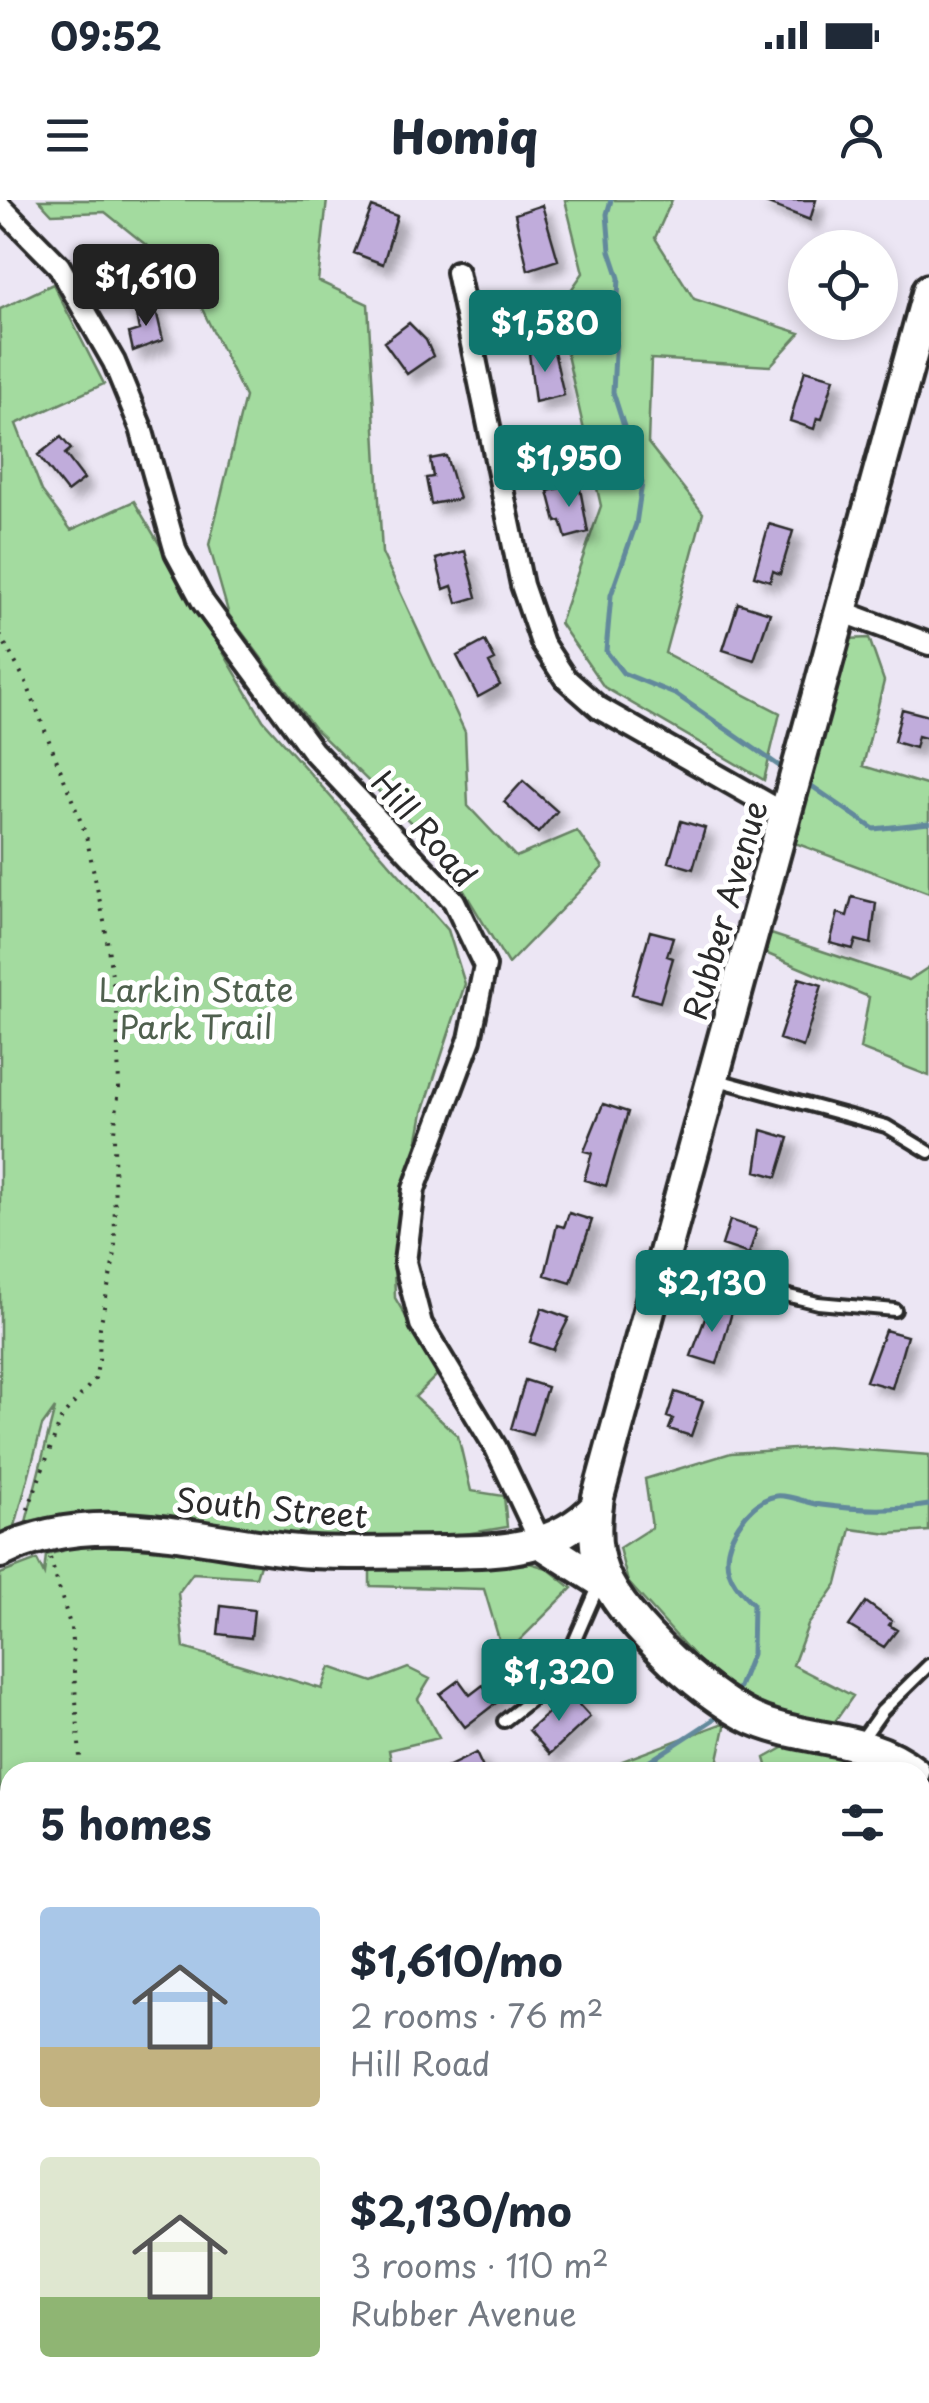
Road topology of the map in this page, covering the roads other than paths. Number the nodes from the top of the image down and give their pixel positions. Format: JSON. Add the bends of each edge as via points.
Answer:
{"nodes":[{"id":1,"x":0,"y":206,"type":"edge"},
{"id":2,"x":456,"y":272,"type":"dead end"},
{"id":3,"x":929,"y":290,"type":"edge"},
{"id":4,"x":840,"y":611,"type":"junction"},
{"id":5,"x":929,"y":644,"type":"edge"},
{"id":6,"x":790,"y":802,"type":"junction"},
{"id":7,"x":713,"y":1079,"type":"junction"},
{"id":8,"x":929,"y":1152,"type":"edge"},
{"id":9,"x":661,"y":1264,"type":"junction"},
{"id":10,"x":896,"y":1310,"type":"dead end"},
{"id":11,"x":596,"y":1506,"type":"junction"},
{"id":12,"x":24,"y":1542,"type":"edge"},
{"id":13,"x":541,"y":1544,"type":"junction"},
{"id":14,"x":608,"y":1586,"type":"junction"},
{"id":15,"x":929,"y":1665,"type":"edge"},
{"id":16,"x":504,"y":1721,"type":"dead end"},
{"id":17,"x":859,"y":1744,"type":"junction"},
{"id":18,"x":899,"y":1762,"type":"edge"}],
"edges":[{"from":1,"to":13,"type":"street","name":"Hill Road","via":[[58,266],[114,362],[176,552],[202,602],[312,750],[454,901],[485,966],[470,1039],[414,1189],[405,1262],[421,1324],[510,1472]]},
{"from":2,"to":6,"type":"street","via":[[522,585],[542,643],[565,678],[599,708]]},
{"from":3,"to":4,"type":"street","name":"Rubber Avenue"},
{"from":4,"to":5,"type":"street"},
{"from":4,"to":6,"type":"street","name":"Rubber Avenue"},
{"from":6,"to":7,"type":"street","name":"Rubber Avenue"},
{"from":7,"to":8,"type":"lane","via":[[886,1126]]},
{"from":7,"to":9,"type":"street","name":"Rubber Avenue"},
{"from":9,"to":10,"type":"lane","via":[[818,1303]]},
{"from":9,"to":11,"type":"street","name":"Rubber Avenue"},
{"from":11,"to":13,"type":"street","name":"South Street","via":[[573,1529]]},
{"from":11,"to":14,"type":"street","name":"Rubber Avenue","via":[[596,1549]]},
{"from":12,"to":13,"type":"street","name":"South Street","via":[[120,1528],[321,1552]]},
{"from":13,"to":14,"type":"street"},
{"from":14,"to":16,"type":"lane","via":[[595,1594],[546,1688]]},
{"from":14,"to":17,"type":"street","via":[[650,1636],[728,1704],[774,1726]]},
{"from":15,"to":17,"type":"lane"},
{"from":17,"to":18,"type":"street"}]}
